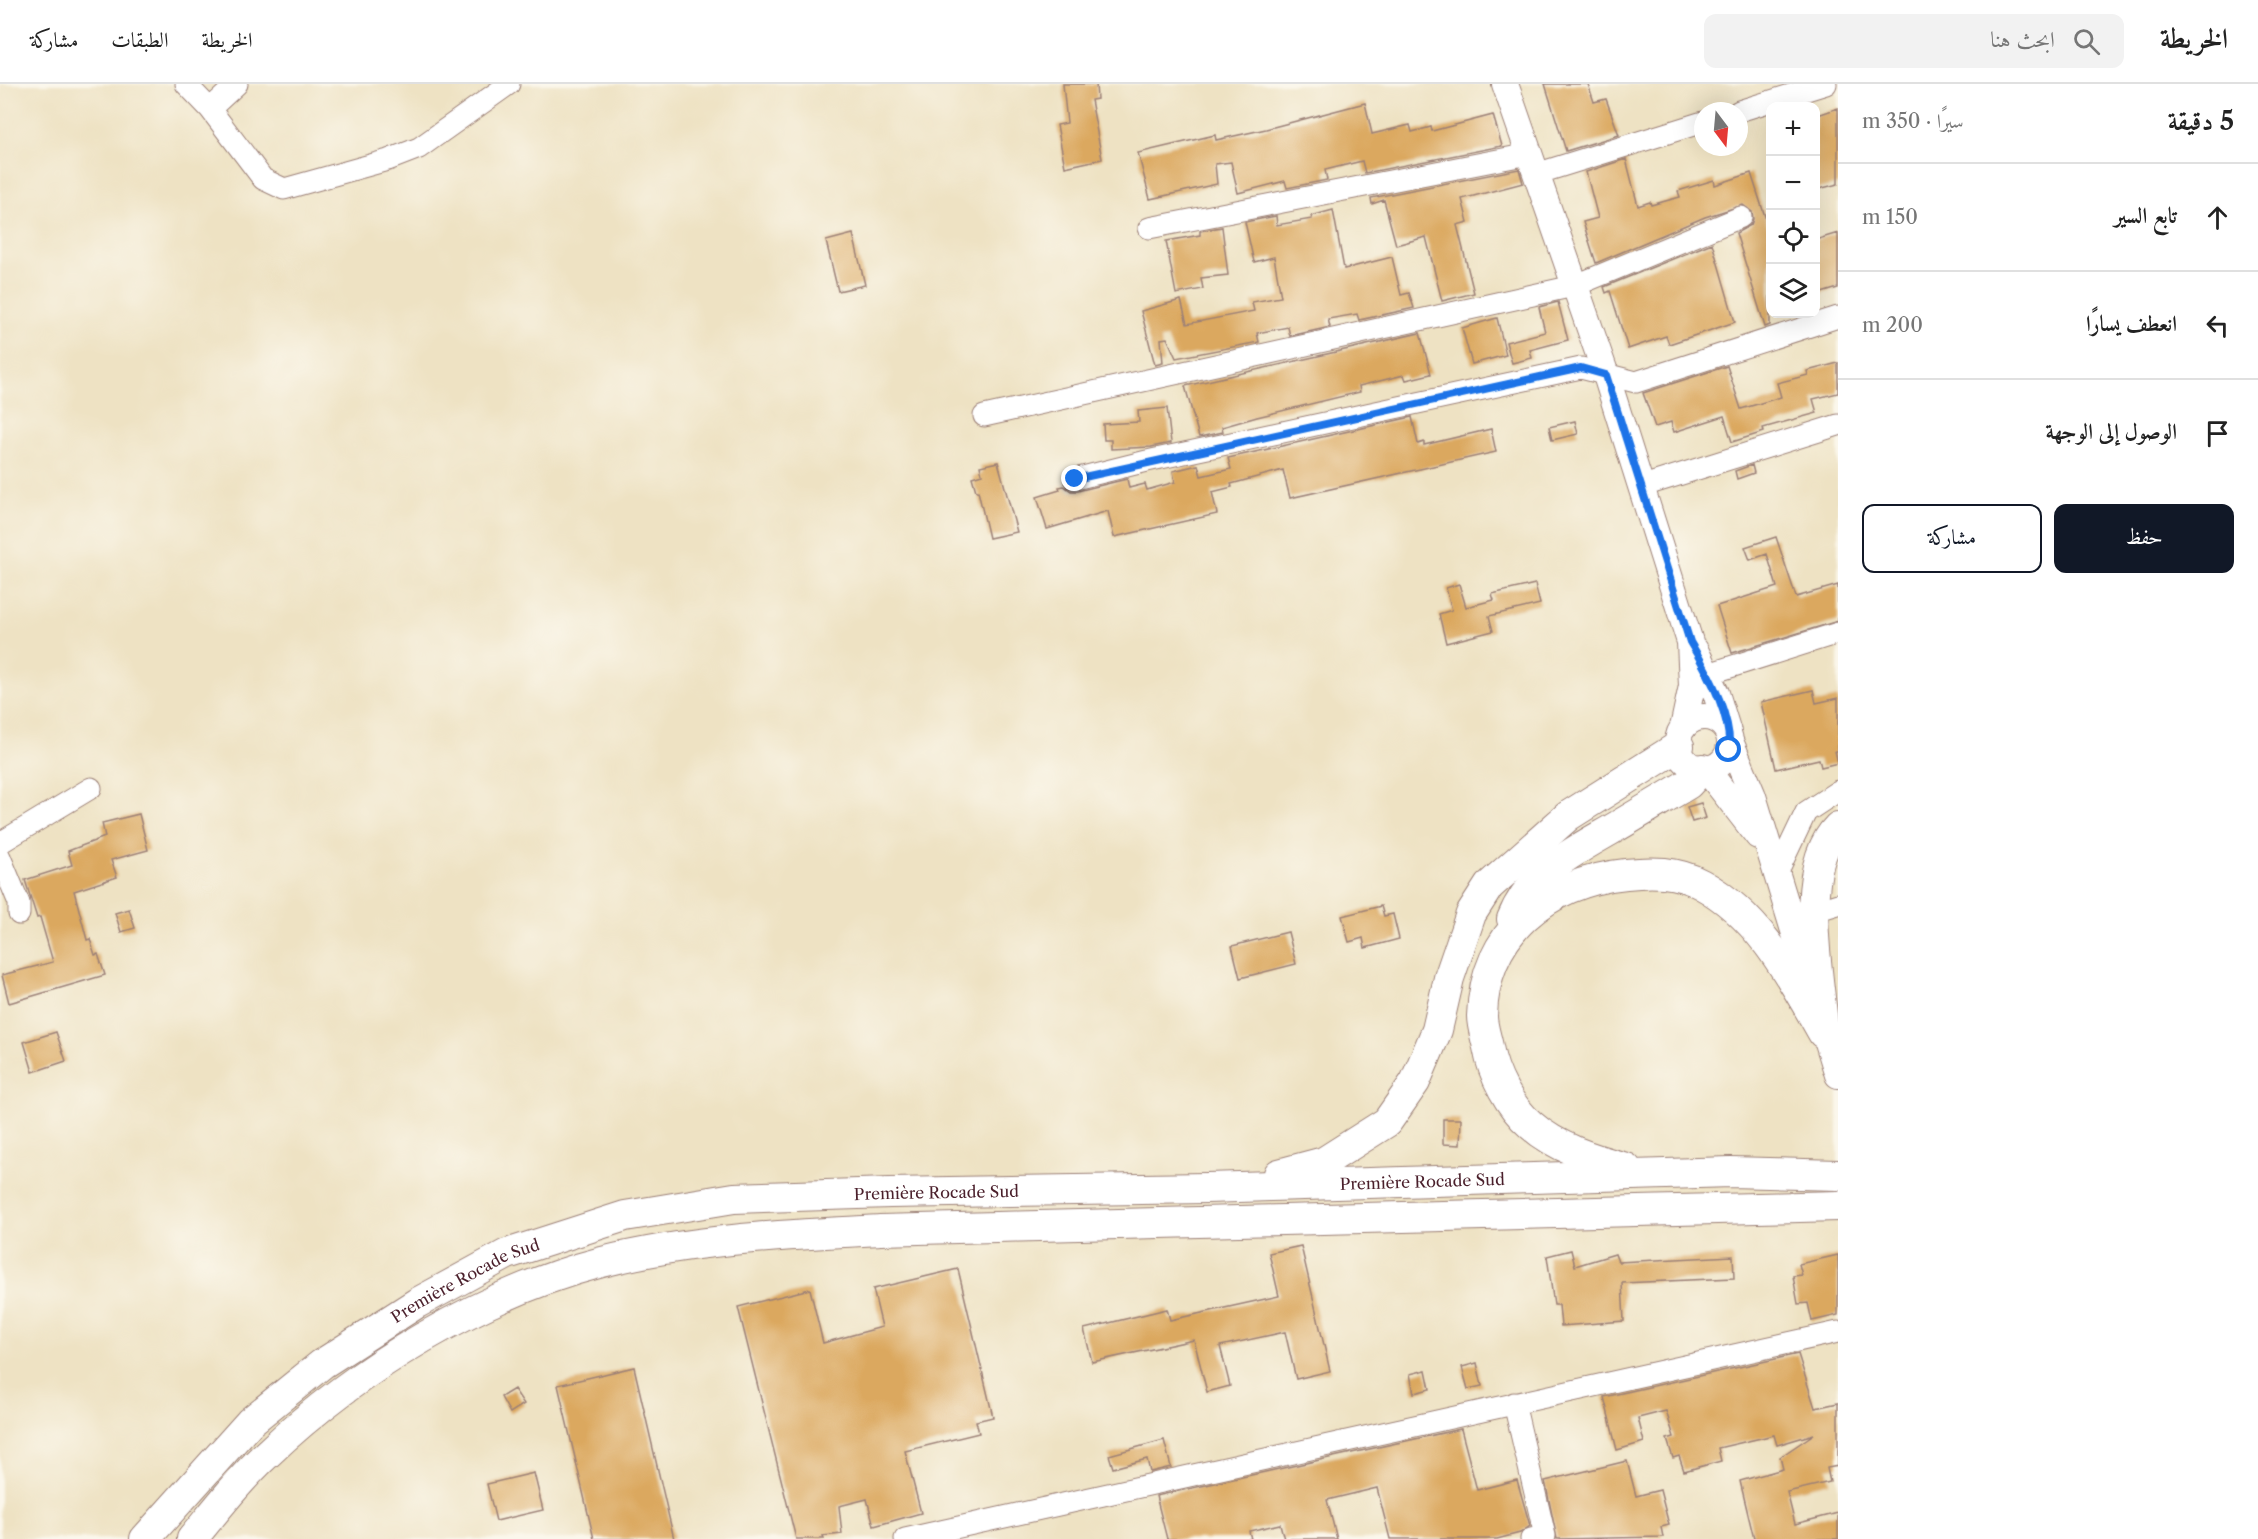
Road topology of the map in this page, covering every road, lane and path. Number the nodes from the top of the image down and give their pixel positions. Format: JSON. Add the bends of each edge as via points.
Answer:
{"nodes":[{"id":1,"x":186,"y":84,"type":"edge"},
{"id":2,"x":237,"y":84,"type":"edge"},
{"id":3,"x":509,"y":84,"type":"edge"},
{"id":4,"x":1505,"y":84,"type":"edge"},
{"id":5,"x":1826,"y":84,"type":"edge"},
{"id":6,"x":1748,"y":108,"type":"edge"},
{"id":7,"x":210,"y":109,"type":"junction"},
{"id":8,"x":1694,"y":124,"type":"edge"},
{"id":9,"x":1532,"y":164,"type":"junction"},
{"id":10,"x":1741,"y":217,"type":"dead end"},
{"id":11,"x":1149,"y":228,"type":"dead end"},
{"id":12,"x":1574,"y":286,"type":"junction"},
{"id":13,"x":1838,"y":317,"type":"edge"},
{"id":14,"x":1606,"y":375,"type":"junction"},
{"id":15,"x":984,"y":416,"type":"dead end"},
{"id":16,"x":1838,"y":425,"type":"edge"},
{"id":17,"x":1075,"y":479,"type":"dead end"},
{"id":18,"x":1643,"y":486,"type":"junction"},
{"id":19,"x":1838,"y":633,"type":"edge"},
{"id":20,"x":1690,"y":642,"type":"junction"},
{"id":21,"x":1708,"y":674,"type":"junction"},
{"id":22,"x":1729,"y":736,"type":"junction"},
{"id":23,"x":1681,"y":737,"type":"junction"},
{"id":24,"x":1704,"y":769,"type":"junction"},
{"id":25,"x":91,"y":788,"type":"dead end"},
{"id":26,"x":1838,"y":790,"type":"edge"},
{"id":27,"x":1838,"y":827,"type":"edge"},
{"id":28,"x":0,"y":843,"type":"edge"},
{"id":29,"x":0,"y":857,"type":"edge"},
{"id":30,"x":1773,"y":864,"type":"junction"},
{"id":31,"x":1826,"y":908,"type":"edge"},
{"id":32,"x":19,"y":914,"type":"dead end"},
{"id":33,"x":1506,"y":936,"type":"junction"},
{"id":34,"x":1823,"y":1033,"type":"junction"},
{"id":35,"x":1838,"y":1075,"type":"edge"},
{"id":36,"x":1731,"y":1172,"type":"junction"},
{"id":37,"x":1829,"y":1175,"type":"edge"},
{"id":38,"x":1207,"y":1188,"type":"junction"},
{"id":39,"x":1831,"y":1206,"type":"edge"},
{"id":40,"x":1838,"y":1332,"type":"edge"},
{"id":41,"x":1514,"y":1403,"type":"junction"},
{"id":42,"x":145,"y":1539,"type":"edge"},
{"id":43,"x":192,"y":1539,"type":"edge"},
{"id":44,"x":905,"y":1539,"type":"edge"},
{"id":45,"x":1531,"y":1539,"type":"edge"}],
"edges":[{"from":1,"to":7,"type":"street"},
{"from":2,"to":7,"type":"street"},
{"from":3,"to":7,"type":"street","via":[[419,148],[284,189],[263,179]]},
{"from":4,"to":9,"type":"main road"},
{"from":5,"to":6,"type":"street"},
{"from":8,"to":9,"type":"street"},
{"from":9,"to":11,"type":"street"},
{"from":9,"to":12,"type":"main road"},
{"from":10,"to":12,"type":"street"},
{"from":12,"to":14,"type":"main road"},
{"from":12,"to":15,"type":"street"},
{"from":13,"to":14,"type":"street","via":[[1636,382]]},
{"from":14,"to":17,"type":"street","via":[[1581,368]]},
{"from":14,"to":18,"type":"main road"},
{"from":16,"to":18,"type":"street"},
{"from":18,"to":20,"type":"main road"},
{"from":19,"to":21,"type":"street"},
{"from":20,"to":21,"type":"main road"},
{"from":20,"to":23,"type":"main road","via":[[1692,686]]},
{"from":21,"to":22,"type":"main road"},
{"from":22,"to":23,"type":"main road","via":[[1723,725],[1707,717],[1698,718]]},
{"from":22,"to":24,"type":"main road","via":[[1725,758]]},
{"from":22,"to":30,"type":"main road","via":[[1753,796]]},
{"from":23,"to":24,"type":"main road","via":[[1686,761]]},
{"from":23,"to":38,"type":"highway","via":[[1568,816],[1489,886],[1471,914],[1449,978],[1437,1030],[1415,1082],[1387,1122],[1324,1162]]},
{"from":24,"to":30,"type":"main road"},
{"from":24,"to":33,"type":"highway","via":[[1688,784],[1558,860],[1523,898]]},
{"from":25,"to":28,"type":"street"},
{"from":26,"to":30,"type":"street","via":[[1806,812]]},
{"from":27,"to":31,"type":"highway","via":[[1822,848],[1817,865]]},
{"from":29,"to":32,"type":"street","via":[[19,903]]},
{"from":30,"to":34,"type":"main road"},
{"from":31,"to":34,"type":"highway"},
{"from":33,"to":34,"type":"highway","via":[[1532,909],[1570,887],[1611,875],[1660,871],[1700,883],[1747,918],[1782,963]]},
{"from":33,"to":36,"type":"highway","via":[[1487,976],[1482,1017],[1492,1068],[1531,1125],[1571,1150],[1625,1168]]},
{"from":34,"to":35,"type":"main road"},
{"from":36,"to":37,"type":"highway","name":"Première Rocade Sud"},
{"from":36,"to":38,"type":"highway","name":"Première Rocade Sud"},
{"from":38,"to":42,"type":"highway","name":"Première Rocade Sud","via":[[734,1198],[625,1216],[507,1254],[417,1303],[322,1364],[250,1422]]},
{"from":39,"to":43,"type":"highway","name":"Première Rocade Sud","via":[[880,1230],[725,1239],[602,1262],[528,1286],[446,1325],[376,1368],[319,1409],[266,1455]]},
{"from":40,"to":41,"type":"street"},
{"from":41,"to":44,"type":"street"},
{"from":41,"to":45,"type":"street","via":[[1545,1536]]}]}
